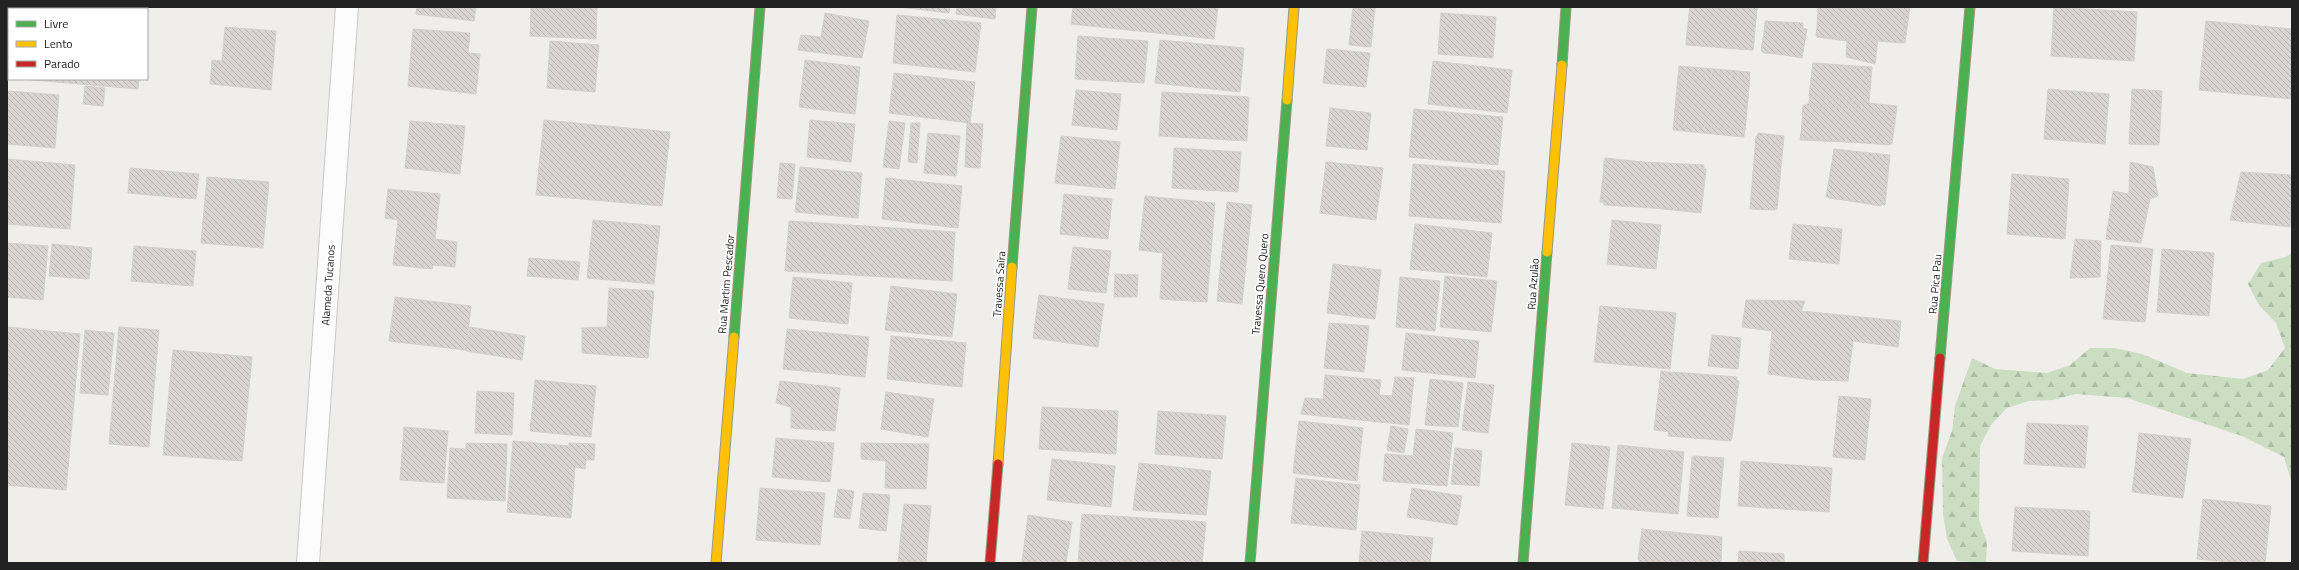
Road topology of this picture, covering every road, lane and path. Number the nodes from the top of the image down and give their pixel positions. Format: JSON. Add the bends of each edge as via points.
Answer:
{"nodes":[{"id":1,"x":348,"y":7,"type":"edge"},
{"id":2,"x":760,"y":7,"type":"edge"},
{"id":3,"x":1032,"y":7,"type":"edge"},
{"id":4,"x":1294,"y":7,"type":"edge"},
{"id":5,"x":1566,"y":7,"type":"edge"},
{"id":6,"x":1970,"y":7,"type":"edge"},
{"id":7,"x":308,"y":563,"type":"edge"},
{"id":8,"x":716,"y":563,"type":"edge"},
{"id":9,"x":990,"y":563,"type":"edge"},
{"id":10,"x":1250,"y":563,"type":"edge"},
{"id":11,"x":1523,"y":563,"type":"edge"},
{"id":12,"x":1923,"y":563,"type":"edge"}],
"edges":[{"from":1,"to":7,"type":"street","name":"Alameda Tucanos"},
{"from":2,"to":8,"type":"street","name":"Rua Martim Pescador"},
{"from":3,"to":9,"type":"street","name":"Travessa Saíra"},
{"from":4,"to":10,"type":"street","name":"Travessa Quero Quero"},
{"from":5,"to":11,"type":"street","name":"Rua Azulão"},
{"from":6,"to":12,"type":"street","name":"Rua Pica Pau"}]}
